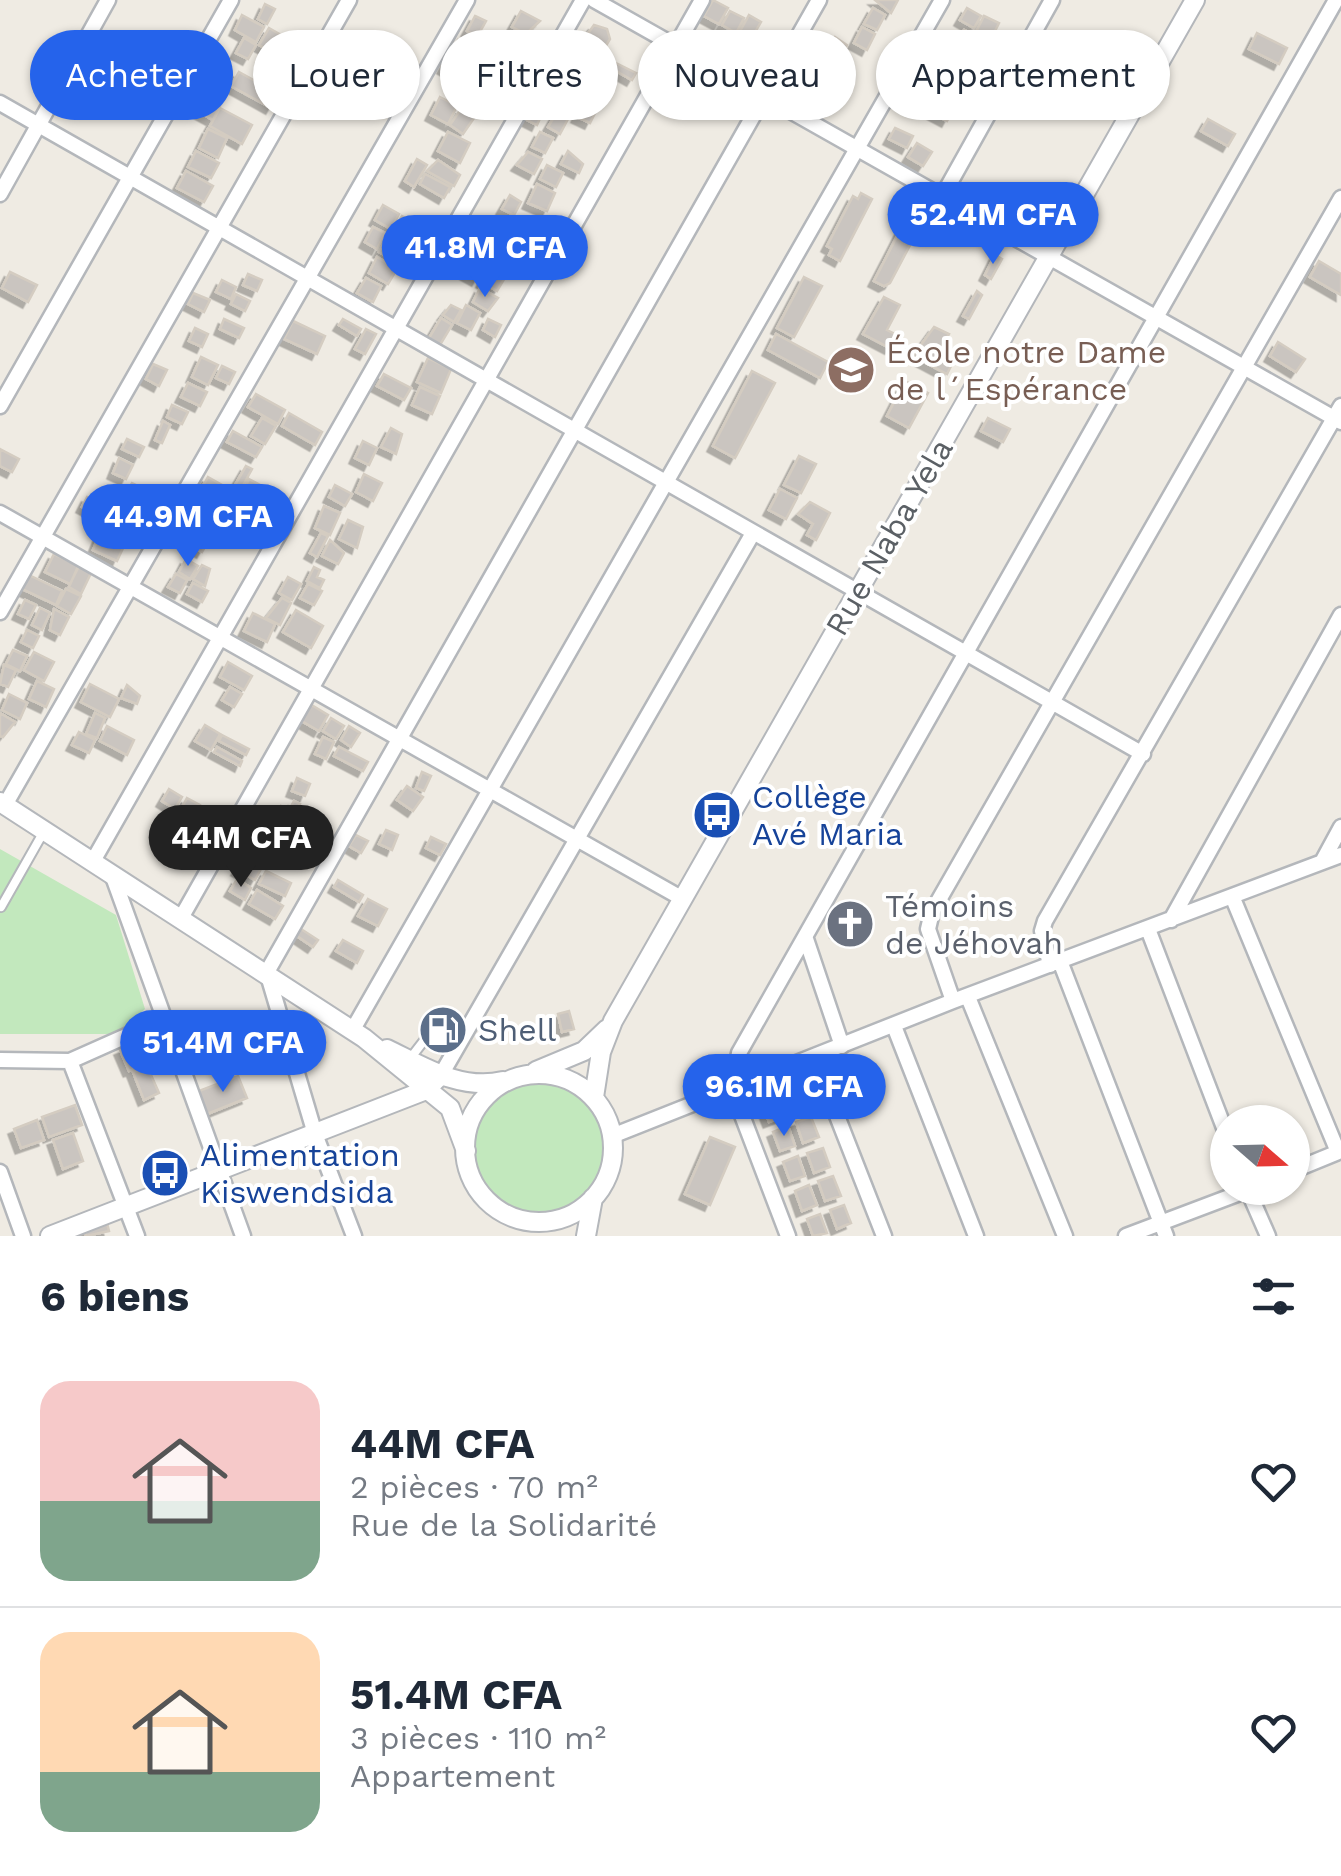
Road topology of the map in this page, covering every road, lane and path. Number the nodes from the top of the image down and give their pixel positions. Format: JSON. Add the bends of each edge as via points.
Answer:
{"nodes":[{"id":1,"x":108,"y":0,"type":"edge"},
{"id":2,"x":231,"y":0,"type":"edge"},
{"id":3,"x":349,"y":0,"type":"edge"},
{"id":4,"x":467,"y":0,"type":"edge"},
{"id":5,"x":583,"y":0,"type":"edge"},
{"id":6,"x":594,"y":0,"type":"edge"},
{"id":7,"x":702,"y":0,"type":"edge"},
{"id":8,"x":819,"y":0,"type":"edge"},
{"id":9,"x":942,"y":0,"type":"edge"},
{"id":10,"x":1052,"y":0,"type":"edge"},
{"id":11,"x":1194,"y":0,"type":"edge"},
{"id":12,"x":1336,"y":0,"type":"edge"},
{"id":13,"x":646,"y":30,"type":"edge"},
{"id":14,"x":685,"y":30,"type":"edge"},
{"id":15,"x":802,"y":30,"type":"edge"},
{"id":16,"x":0,"y":103,"type":"edge"},
{"id":17,"x":638,"y":114,"type":"edge"},
{"id":18,"x":751,"y":120,"type":"edge"},
{"id":19,"x":805,"y":120,"type":"edge"},
{"id":20,"x":38,"y":126,"type":"junction"},
{"id":21,"x":857,"y":149,"type":"junction"},
{"id":22,"x":129,"y":179,"type":"junction"},
{"id":23,"x":0,"y":194,"type":"edge"},
{"id":24,"x":942,"y":197,"type":"junction"},
{"id":25,"x":1341,"y":198,"type":"edge"},
{"id":26,"x":217,"y":230,"type":"junction"},
{"id":27,"x":1048,"y":257,"type":"junction"},
{"id":28,"x":308,"y":280,"type":"junction"},
{"id":29,"x":1156,"y":318,"type":"junction"},
{"id":30,"x":397,"y":332,"type":"junction"},
{"id":31,"x":1244,"y":368,"type":"junction"},
{"id":32,"x":485,"y":382,"type":"junction"},
{"id":33,"x":0,"y":406,"type":"edge"},
{"id":34,"x":1339,"y":415,"type":"edge"},
{"id":35,"x":574,"y":431,"type":"junction"},
{"id":36,"x":666,"y":484,"type":"junction"},
{"id":37,"x":0,"y":513,"type":"edge"},
{"id":38,"x":752,"y":533,"type":"junction"},
{"id":39,"x":44,"y":538,"type":"junction"},
{"id":40,"x":131,"y":588,"type":"junction"},
{"id":41,"x":858,"y":592,"type":"junction"},
{"id":42,"x":0,"y":612,"type":"edge"},
{"id":43,"x":1341,"y":615,"type":"edge"},
{"id":44,"x":221,"y":640,"type":"junction"},
{"id":45,"x":966,"y":654,"type":"junction"},
{"id":46,"x":310,"y":690,"type":"junction"},
{"id":47,"x":1053,"y":704,"type":"junction"},
{"id":48,"x":399,"y":740,"type":"junction"},
{"id":49,"x":1143,"y":754,"type":"junction"},
{"id":50,"x":491,"y":792,"type":"junction"},
{"id":51,"x":2,"y":803,"type":"edge"},
{"id":52,"x":1341,"y":827,"type":"edge"},
{"id":53,"x":44,"y":830,"type":"junction"},
{"id":54,"x":578,"y":840,"type":"junction"},
{"id":55,"x":1341,"y":855,"type":"edge"},
{"id":56,"x":93,"y":861,"type":"junction"},
{"id":57,"x":1322,"y":862,"type":"junction"},
{"id":58,"x":111,"y":874,"type":"junction"},
{"id":59,"x":1232,"y":896,"type":"junction"},
{"id":60,"x":684,"y":899,"type":"junction"},
{"id":61,"x":1,"y":907,"type":"edge"},
{"id":62,"x":182,"y":918,"type":"junction"},
{"id":63,"x":1170,"y":920,"type":"junction"},
{"id":64,"x":1148,"y":930,"type":"junction"},
{"id":65,"x":806,"y":939,"type":"junction"},
{"id":66,"x":1055,"y":963,"type":"junction"},
{"id":67,"x":266,"y":972,"type":"junction"},
{"id":68,"x":968,"y":997,"type":"junction"},
{"id":69,"x":952,"y":1001,"type":"junction"},
{"id":70,"x":162,"y":1020,"type":"junction"},
{"id":71,"x":614,"y":1021,"type":"junction"},
{"id":72,"x":894,"y":1026,"type":"junction"},
{"id":73,"x":358,"y":1034,"type":"junction"},
{"id":74,"x":842,"y":1046,"type":"junction"},
{"id":75,"x":454,"y":1052,"type":"junction"},
{"id":76,"x":814,"y":1057,"type":"junction"},
{"id":77,"x":0,"y":1060,"type":"edge"},
{"id":78,"x":409,"y":1060,"type":"junction"},
{"id":79,"x":70,"y":1061,"type":"junction"},
{"id":80,"x":441,"y":1075,"type":"junction"},
{"id":81,"x":519,"y":1077,"type":"junction"},
{"id":82,"x":732,"y":1089,"type":"junction"},
{"id":83,"x":426,"y":1090,"type":"junction"},
{"id":84,"x":594,"y":1098,"type":"junction"},
{"id":85,"x":1215,"y":1105,"type":"edge"},
{"id":86,"x":316,"y":1134,"type":"junction"},
{"id":87,"x":612,"y":1136,"type":"junction"},
{"id":88,"x":466,"y":1150,"type":"junction"},
{"id":89,"x":1340,"y":1152,"type":"edge"},
{"id":90,"x":1310,"y":1164,"type":"edge"},
{"id":91,"x":0,"y":1172,"type":"edge"},
{"id":92,"x":220,"y":1172,"type":"junction"},
{"id":93,"x":593,"y":1198,"type":"junction"},
{"id":94,"x":1214,"y":1205,"type":"edge"},
{"id":95,"x":1256,"y":1205,"type":"edge"},
{"id":96,"x":126,"y":1207,"type":"junction"},
{"id":97,"x":522,"y":1220,"type":"junction"},
{"id":98,"x":1164,"y":1229,"type":"edge"},
{"id":99,"x":24,"y":1236,"type":"edge"},
{"id":100,"x":50,"y":1236,"type":"edge"},
{"id":101,"x":138,"y":1236,"type":"edge"},
{"id":102,"x":243,"y":1236,"type":"edge"},
{"id":103,"x":354,"y":1236,"type":"edge"},
{"id":104,"x":552,"y":1236,"type":"edge"},
{"id":105,"x":586,"y":1236,"type":"edge"},
{"id":106,"x":788,"y":1236,"type":"edge"},
{"id":107,"x":884,"y":1236,"type":"edge"},
{"id":108,"x":976,"y":1236,"type":"edge"},
{"id":109,"x":1065,"y":1236,"type":"edge"},
{"id":110,"x":1126,"y":1236,"type":"edge"},
{"id":111,"x":1268,"y":1236,"type":"edge"}],
"edges":[{"from":1,"to":20,"type":"street"},
{"from":2,"to":22,"type":"street"},
{"from":3,"to":26,"type":"street"},
{"from":4,"to":28,"type":"street"},
{"from":5,"to":30,"type":"street"},
{"from":6,"to":13,"type":"street"},
{"from":7,"to":14,"type":"street"},
{"from":8,"to":15,"type":"street"},
{"from":9,"to":21,"type":"street"},
{"from":10,"to":24,"type":"street"},
{"from":11,"to":27,"type":"street","name":"Rue Naba Yela"},
{"from":12,"to":29,"type":"street"},
{"from":16,"to":20,"type":"street"},
{"from":17,"to":32,"type":"street"},
{"from":18,"to":35,"type":"street"},
{"from":19,"to":21,"type":"street"},
{"from":20,"to":22,"type":"street"},
{"from":20,"to":23,"type":"street"},
{"from":21,"to":24,"type":"street"},
{"from":21,"to":36,"type":"street"},
{"from":22,"to":26,"type":"street"},
{"from":22,"to":33,"type":"street"},
{"from":24,"to":27,"type":"street"},
{"from":25,"to":31,"type":"street"},
{"from":26,"to":28,"type":"street"},
{"from":26,"to":39,"type":"street"},
{"from":27,"to":29,"type":"street"},
{"from":27,"to":41,"type":"street","name":"Rue Naba Yela"},
{"from":28,"to":30,"type":"street"},
{"from":28,"to":40,"type":"street"},
{"from":29,"to":31,"type":"street"},
{"from":29,"to":45,"type":"street"},
{"from":30,"to":32,"type":"street"},
{"from":30,"to":44,"type":"street"},
{"from":31,"to":34,"type":"street"},
{"from":31,"to":47,"type":"street"},
{"from":32,"to":35,"type":"street"},
{"from":32,"to":46,"type":"street"},
{"from":34,"to":49,"type":"street"},
{"from":35,"to":36,"type":"street"},
{"from":35,"to":48,"type":"street"},
{"from":36,"to":38,"type":"street"},
{"from":36,"to":50,"type":"street"},
{"from":37,"to":39,"type":"street"},
{"from":38,"to":41,"type":"street"},
{"from":38,"to":54,"type":"street"},
{"from":39,"to":40,"type":"street"},
{"from":39,"to":42,"type":"street"},
{"from":40,"to":44,"type":"street"},
{"from":40,"to":51,"type":"street"},
{"from":41,"to":45,"type":"street"},
{"from":41,"to":60,"type":"street","name":"Rue Naba Yela"},
{"from":43,"to":63,"type":"street"},
{"from":44,"to":46,"type":"street"},
{"from":44,"to":56,"type":"street"},
{"from":45,"to":47,"type":"street"},
{"from":45,"to":65,"type":"street"},
{"from":46,"to":48,"type":"street"},
{"from":46,"to":62,"type":"street"},
{"from":47,"to":49,"type":"street"},
{"from":47,"to":69,"type":"street","via":[[928,921]]},
{"from":48,"to":50,"type":"street"},
{"from":48,"to":67,"type":"street"},
{"from":49,"to":66,"type":"street","via":[[1045,921],[1042,930]]},
{"from":50,"to":54,"type":"street"},
{"from":50,"to":73,"type":"street"},
{"from":51,"to":53,"type":"street"},
{"from":52,"to":57,"type":"street"},
{"from":53,"to":56,"type":"street"},
{"from":53,"to":61,"type":"lane"},
{"from":54,"to":60,"type":"street"},
{"from":54,"to":75,"type":"street"},
{"from":55,"to":57,"type":"street"},
{"from":56,"to":58,"type":"street"},
{"from":57,"to":59,"type":"street"},
{"from":58,"to":62,"type":"street"},
{"from":58,"to":70,"type":"street"},
{"from":59,"to":63,"type":"street"},
{"from":59,"to":89,"type":"street"},
{"from":60,"to":71,"type":"street","name":"Rue Naba Yela"},
{"from":62,"to":67,"type":"street"},
{"from":63,"to":64,"type":"street"},
{"from":64,"to":66,"type":"street"},
{"from":64,"to":85,"type":"street"},
{"from":65,"to":74,"type":"street"},
{"from":65,"to":82,"type":"street","via":[[738,1053]]},
{"from":66,"to":68,"type":"street"},
{"from":66,"to":98,"type":"street"},
{"from":67,"to":73,"type":"street"},
{"from":67,"to":86,"type":"street"},
{"from":68,"to":69,"type":"street"},
{"from":68,"to":109,"type":"street"},
{"from":69,"to":72,"type":"street"},
{"from":70,"to":79,"type":"street"},
{"from":70,"to":92,"type":"street"},
{"from":71,"to":81,"type":"street","via":[[584,1050]]},
{"from":71,"to":84,"type":"street"},
{"from":72,"to":74,"type":"street"},
{"from":72,"to":108,"type":"street"},
{"from":73,"to":78,"type":"street"},
{"from":73,"to":83,"type":"street"},
{"from":74,"to":76,"type":"street"},
{"from":75,"to":78,"type":"lane","via":[[426,1038]]},
{"from":75,"to":80,"type":"street"},
{"from":76,"to":82,"type":"street"},
{"from":76,"to":107,"type":"street"},
{"from":77,"to":79,"type":"street"},
{"from":78,"to":80,"type":"street"},
{"from":79,"to":96,"type":"street"},
{"from":80,"to":81,"type":"street","via":[[477,1085]]},
{"from":80,"to":83,"type":"street"},
{"from":81,"to":84,"type":"street","via":[[562,1077]]},
{"from":81,"to":88,"type":"street","via":[[478,1107]]},
{"from":82,"to":87,"type":"street"},
{"from":82,"to":106,"type":"street"},
{"from":83,"to":86,"type":"street"},
{"from":83,"to":88,"type":"street","via":[[450,1108]]},
{"from":84,"to":87,"type":"street"},
{"from":86,"to":92,"type":"street"},
{"from":86,"to":103,"type":"street"},
{"from":87,"to":93,"type":"street","via":[[608,1174]]},
{"from":88,"to":97,"type":"street","via":[[480,1191]]},
{"from":89,"to":90,"type":"street"},
{"from":91,"to":99,"type":"street"},
{"from":92,"to":96,"type":"street"},
{"from":92,"to":102,"type":"street"},
{"from":93,"to":97,"type":"street","via":[[560,1218]]},
{"from":93,"to":105,"type":"street"},
{"from":94,"to":98,"type":"street"},
{"from":95,"to":111,"type":"street"},
{"from":96,"to":100,"type":"street"},
{"from":96,"to":101,"type":"street"},
{"from":97,"to":104,"type":"street"},
{"from":98,"to":110,"type":"street"}]}
